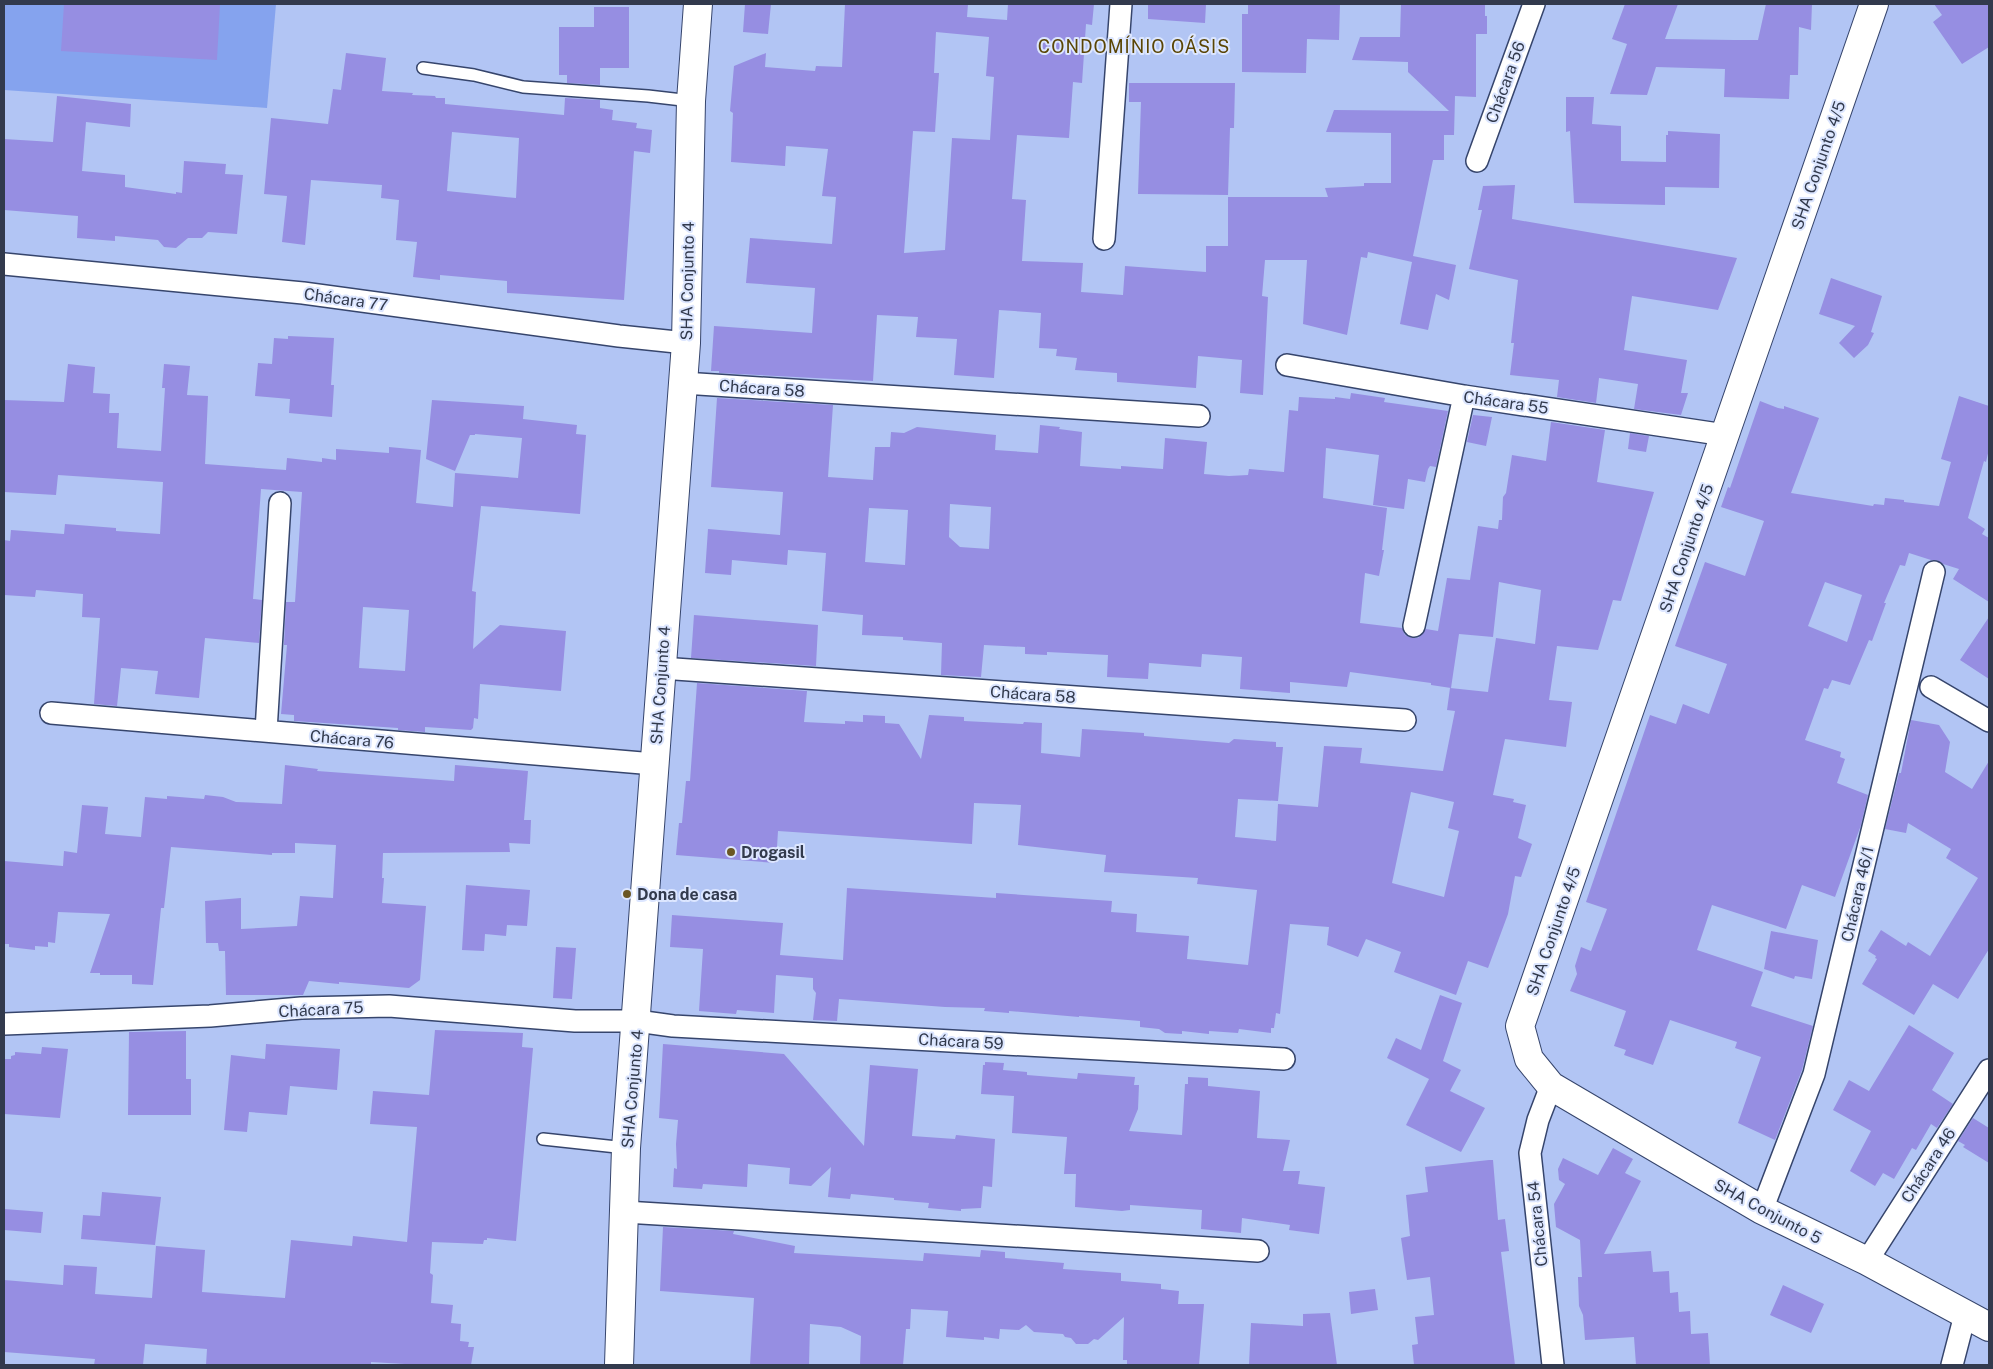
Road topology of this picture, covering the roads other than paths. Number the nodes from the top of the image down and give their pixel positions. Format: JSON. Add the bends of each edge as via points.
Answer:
{"nodes":[{"id":1,"x":698,"y":4,"type":"edge"},
{"id":2,"x":1121,"y":4,"type":"edge"},
{"id":3,"x":1534,"y":4,"type":"edge"},
{"id":4,"x":1874,"y":4,"type":"edge"},
{"id":5,"x":424,"y":68,"type":"dead end"},
{"id":6,"x":691,"y":101,"type":"junction"},
{"id":7,"x":1477,"y":161,"type":"dead end"},
{"id":8,"x":1104,"y":239,"type":"dead end"},
{"id":9,"x":4,"y":264,"type":"edge"},
{"id":10,"x":686,"y":343,"type":"junction"},
{"id":11,"x":1287,"y":365,"type":"dead end"},
{"id":12,"x":683,"y":383,"type":"junction"},
{"id":13,"x":1464,"y":396,"type":"junction"},
{"id":14,"x":1199,"y":416,"type":"dead end"},
{"id":15,"x":1725,"y":434,"type":"junction"},
{"id":16,"x":280,"y":503,"type":"dead end"},
{"id":17,"x":1934,"y":572,"type":"dead end"},
{"id":18,"x":1414,"y":626,"type":"dead end"},
{"id":19,"x":661,"y":668,"type":"junction"},
{"id":20,"x":1931,"y":687,"type":"dead end"},
{"id":21,"x":51,"y":713,"type":"dead end"},
{"id":22,"x":1405,"y":720,"type":"dead end"},
{"id":23,"x":1989,"y":721,"type":"edge"},
{"id":24,"x":266,"y":731,"type":"junction"},
{"id":25,"x":654,"y":764,"type":"junction"},
{"id":26,"x":637,"y":1021,"type":"junction"},
{"id":27,"x":4,"y":1024,"type":"edge"},
{"id":28,"x":1284,"y":1059,"type":"dead end"},
{"id":29,"x":1989,"y":1070,"type":"edge"},
{"id":30,"x":1551,"y":1086,"type":"junction"},
{"id":31,"x":543,"y":1139,"type":"dead end"},
{"id":32,"x":626,"y":1148,"type":"junction"},
{"id":33,"x":1762,"y":1210,"type":"junction"},
{"id":34,"x":625,"y":1212,"type":"junction"},
{"id":35,"x":1258,"y":1251,"type":"dead end"},
{"id":36,"x":1867,"y":1262,"type":"junction"},
{"id":37,"x":1965,"y":1315,"type":"junction"},
{"id":38,"x":1989,"y":1328,"type":"edge"},
{"id":39,"x":619,"y":1365,"type":"edge"},
{"id":40,"x":1553,"y":1365,"type":"edge"},
{"id":41,"x":1952,"y":1365,"type":"edge"}],
"edges":[{"from":1,"to":6,"type":"street","name":"SHA Conjunto 4"},
{"from":2,"to":8,"type":"street"},
{"from":3,"to":7,"type":"street","name":"Chácara 56"},
{"from":4,"to":15,"type":"street","name":"SHA Conjunto 4/5"},
{"from":5,"to":6,"type":"lane","via":[[474,75],[523,87]]},
{"from":6,"to":10,"type":"street","name":"SHA Conjunto 4"},
{"from":9,"to":10,"type":"street","name":"Chácara 77","via":[[303,293]]},
{"from":10,"to":12,"type":"street","name":"SHA Conjunto 4"},
{"from":11,"to":13,"type":"street","name":"Chácara 55"},
{"from":12,"to":14,"type":"street","name":"Chácara 58"},
{"from":12,"to":19,"type":"street","name":"SHA Conjunto 4"},
{"from":13,"to":15,"type":"street","name":"Chácara 55"},
{"from":13,"to":18,"type":"street"},
{"from":15,"to":30,"type":"street","name":"SHA Conjunto 4/5","via":[[1520,1026],[1529,1059]]},
{"from":16,"to":24,"type":"street"},
{"from":17,"to":33,"type":"street","name":"Chácara 46/1","via":[[1814,1074]]},
{"from":19,"to":22,"type":"street","name":"Chácara 58"},
{"from":19,"to":25,"type":"street","name":"SHA Conjunto 4"},
{"from":20,"to":23,"type":"street"},
{"from":21,"to":24,"type":"street","name":"Chácara 76"},
{"from":24,"to":25,"type":"street","name":"Chácara 76"},
{"from":25,"to":26,"type":"street","name":"SHA Conjunto 4"},
{"from":26,"to":27,"type":"street","name":"Chácara 75","via":[[576,1021],[389,1006]]},
{"from":26,"to":28,"type":"street","name":"Chácara 59"},
{"from":26,"to":32,"type":"street","name":"SHA Conjunto 4"},
{"from":29,"to":36,"type":"street","name":"Chácara 46"},
{"from":30,"to":33,"type":"street","name":"SHA Conjunto 5"},
{"from":30,"to":40,"type":"street","name":"Chácara 54","via":[[1530,1153]]},
{"from":31,"to":32,"type":"lane"},
{"from":32,"to":34,"type":"street","name":"SHA Conjunto 4"},
{"from":33,"to":36,"type":"street","name":"SHA Conjunto 5"},
{"from":34,"to":35,"type":"street"},
{"from":34,"to":39,"type":"street","name":"SHA Conjunto 4"},
{"from":36,"to":37,"type":"street","name":"SHA Conjunto 5"},
{"from":37,"to":38,"type":"street","name":"SHA Conjunto 5"},
{"from":37,"to":41,"type":"street"}]}
